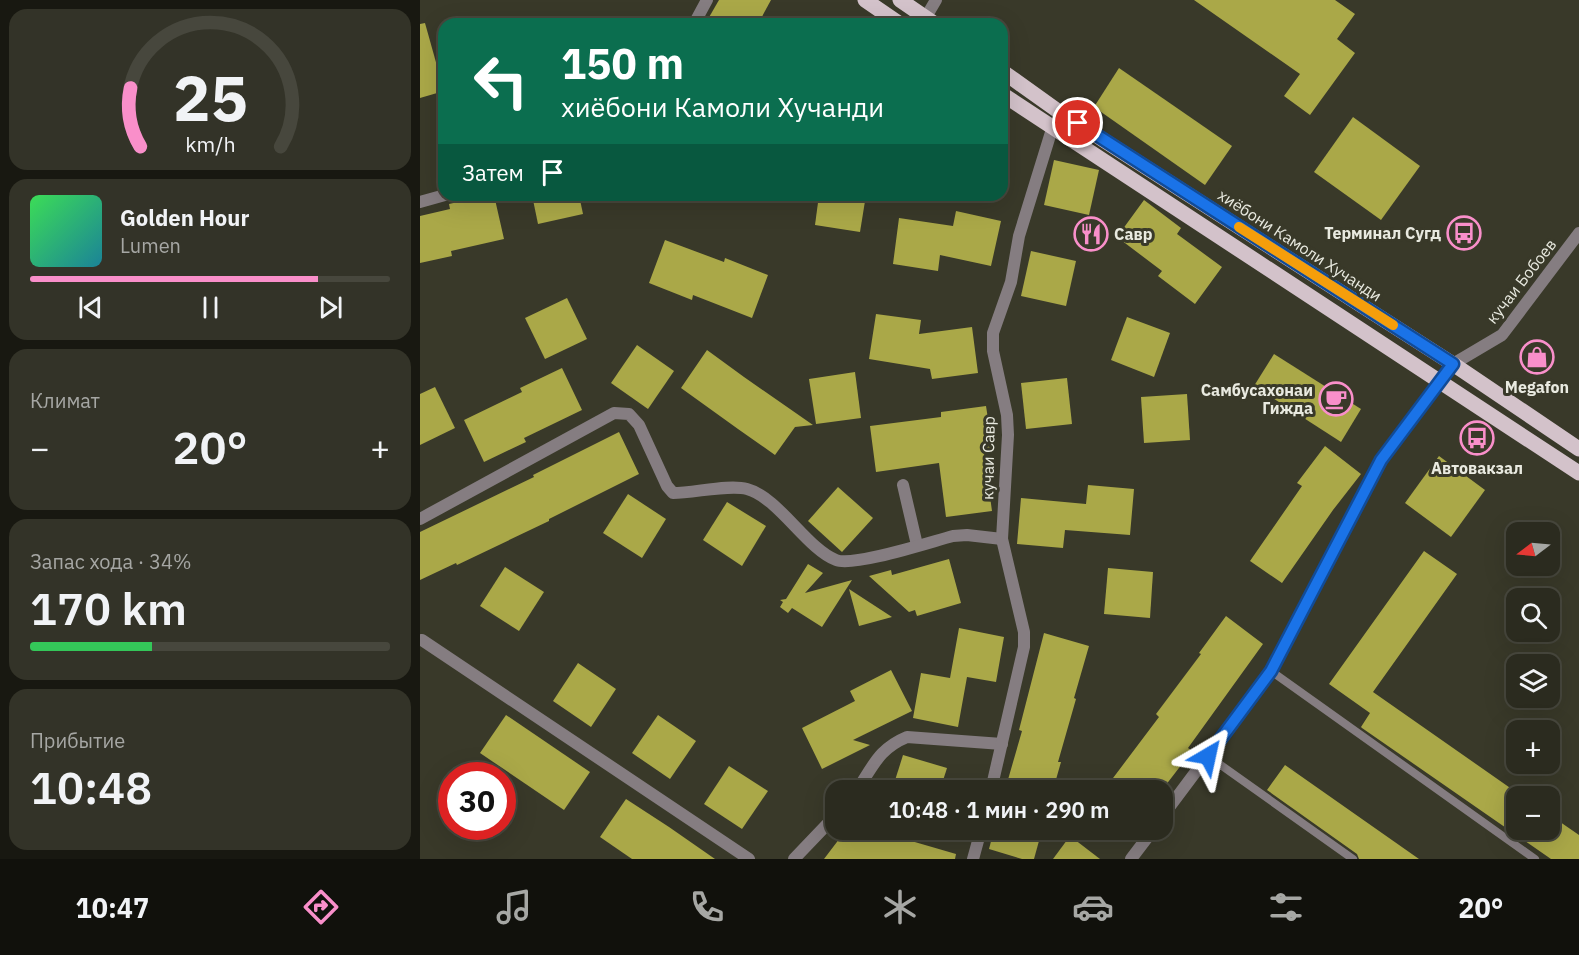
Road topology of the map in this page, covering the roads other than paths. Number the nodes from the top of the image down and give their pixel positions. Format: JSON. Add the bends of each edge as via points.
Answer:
{"nodes":[{"id":1,"x":707,"y":0,"type":"edge"},
{"id":2,"x":865,"y":0,"type":"edge"},
{"id":3,"x":900,"y":0,"type":"edge"},
{"id":4,"x":936,"y":0,"type":"edge"},
{"id":5,"x":697,"y":18,"type":"edge"},
{"id":6,"x":891,"y":18,"type":"edge"},
{"id":7,"x":927,"y":18,"type":"edge"},
{"id":8,"x":932,"y":18,"type":"edge"},
{"id":9,"x":1008,"y":75,"type":"edge"},
{"id":10,"x":1008,"y":98,"type":"edge"},
{"id":11,"x":1053,"y":129,"type":"junction"},
{"id":12,"x":438,"y":197,"type":"edge"},
{"id":13,"x":420,"y":202,"type":"edge"},
{"id":14,"x":1579,"y":233,"type":"edge"},
{"id":15,"x":1453,"y":364,"type":"junction"},
{"id":16,"x":1442,"y":381,"type":"junction"},
{"id":17,"x":1579,"y":449,"type":"edge"},
{"id":18,"x":1579,"y":473,"type":"edge"},
{"id":19,"x":903,"y":485,"type":"dead end"},
{"id":20,"x":420,"y":519,"type":"edge"},
{"id":21,"x":1002,"y":539,"type":"junction"},
{"id":22,"x":917,"y":545,"type":"junction"},
{"id":23,"x":422,"y":640,"type":"dead end"},
{"id":24,"x":1271,"y":671,"type":"junction"},
{"id":25,"x":1002,"y":744,"type":"junction"},
{"id":26,"x":1208,"y":756,"type":"junction"},
{"id":27,"x":863,"y":780,"type":"edge"},
{"id":28,"x":993,"y":780,"type":"edge"},
{"id":29,"x":1173,"y":802,"type":"edge"},
{"id":30,"x":825,"y":827,"type":"edge"},
{"id":31,"x":979,"y":840,"type":"edge"},
{"id":32,"x":1145,"y":840,"type":"edge"},
{"id":33,"x":749,"y":859,"type":"edge"},
{"id":34,"x":794,"y":859,"type":"edge"},
{"id":35,"x":974,"y":859,"type":"edge"},
{"id":36,"x":1131,"y":859,"type":"edge"},
{"id":37,"x":1353,"y":859,"type":"edge"},
{"id":38,"x":1535,"y":859,"type":"edge"}],
"edges":[{"from":1,"to":5,"type":"street"},
{"from":2,"to":6,"type":"main road"},
{"from":3,"to":7,"type":"main road"},
{"from":4,"to":8,"type":"street"},
{"from":9,"to":15,"type":"main road","name":"хиёбони Камоли Хучанди"},
{"from":10,"to":11,"type":"main road"},
{"from":11,"to":16,"type":"main road"},
{"from":11,"to":21,"type":"street","name":"кучаи Савр","via":[[993,333],[1008,435]]},
{"from":12,"to":13,"type":"street"},
{"from":14,"to":15,"type":"street","name":"кучаи Бобоев","via":[[1502,335]]},
{"from":15,"to":16,"type":"street"},
{"from":15,"to":17,"type":"main road","name":"хиёбони Камоли Хучанди"},
{"from":16,"to":18,"type":"main road"},
{"from":16,"to":24,"type":"street","via":[[1381,460]]},
{"from":19,"to":22,"type":"street"},
{"from":20,"to":22,"type":"street","via":[[614,413],[629,414],[639,425],[673,493],[746,489],[761,496],[837,561],[856,562]]},
{"from":21,"to":22,"type":"street","via":[[953,536]]},
{"from":21,"to":25,"type":"street","name":"кучаи Савр","via":[[1024,632]]},
{"from":23,"to":33,"type":"street"},
{"from":24,"to":26,"type":"street"},
{"from":24,"to":38,"type":"lane"},
{"from":25,"to":27,"type":"street","via":[[907,737],[882,753]]},
{"from":25,"to":28,"type":"street","name":"кучаи Савр"},
{"from":26,"to":29,"type":"street"},
{"from":26,"to":37,"type":"lane"},
{"from":30,"to":34,"type":"street"},
{"from":31,"to":35,"type":"street"},
{"from":32,"to":36,"type":"street"}]}
